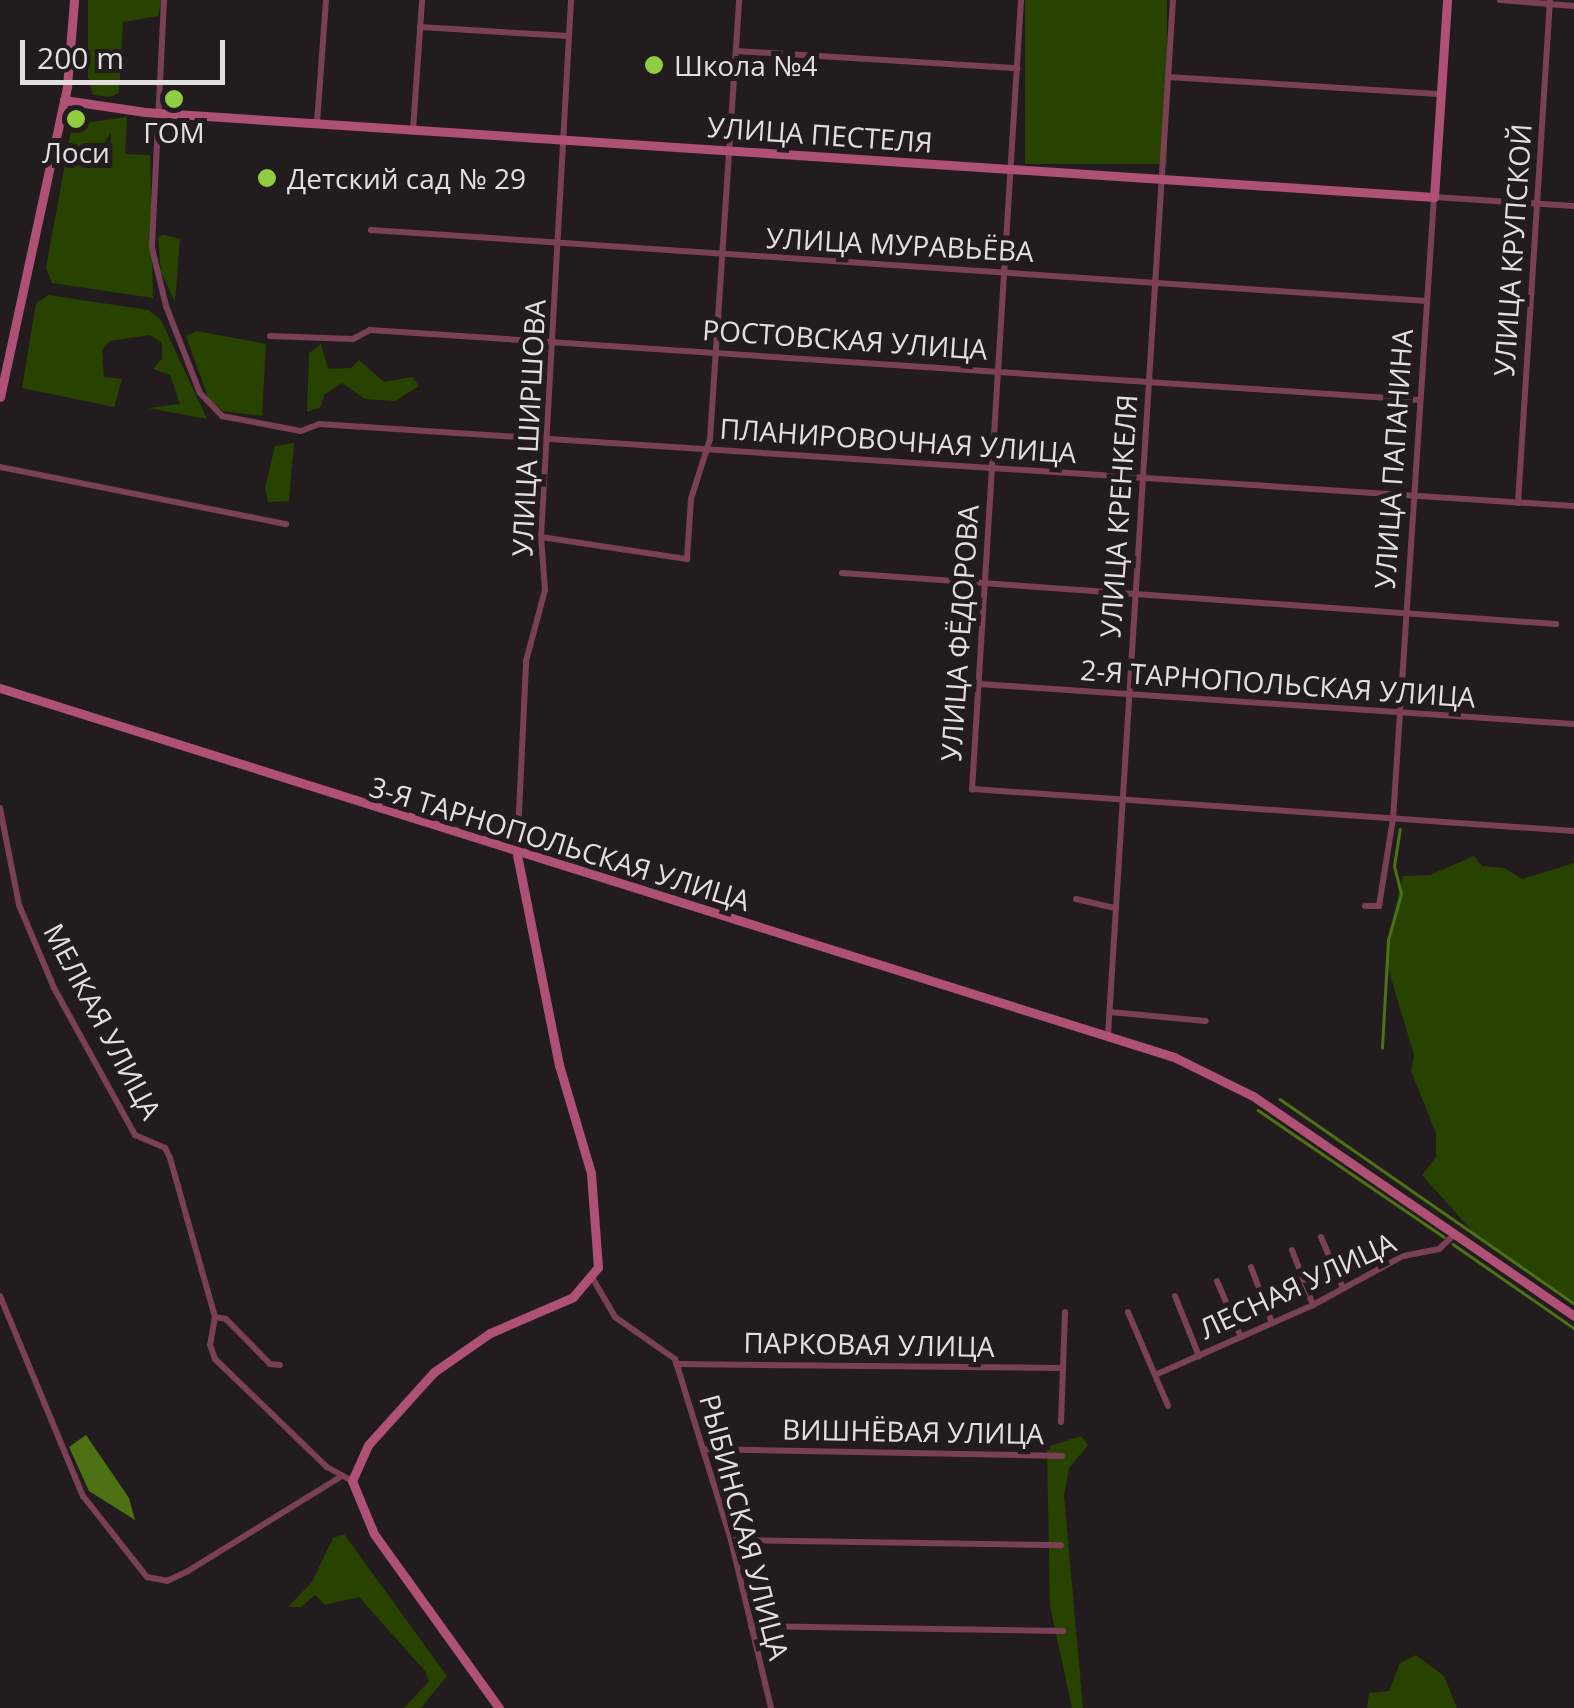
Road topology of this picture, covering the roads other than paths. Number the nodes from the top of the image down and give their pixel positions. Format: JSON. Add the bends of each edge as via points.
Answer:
{"nodes":[{"id":1,"x":74,"y":0,"type":"edge"},
{"id":2,"x":164,"y":0,"type":"edge"},
{"id":3,"x":326,"y":0,"type":"edge"},
{"id":4,"x":422,"y":0,"type":"edge"},
{"id":5,"x":571,"y":0,"type":"edge"},
{"id":6,"x":739,"y":0,"type":"edge"},
{"id":7,"x":1022,"y":0,"type":"edge"},
{"id":8,"x":1173,"y":0,"type":"edge"},
{"id":9,"x":1447,"y":0,"type":"edge"},
{"id":10,"x":1500,"y":0,"type":"edge"},
{"id":11,"x":1550,"y":2,"type":"edge"},
{"id":12,"x":1574,"y":6,"type":"edge"},
{"id":13,"x":420,"y":27,"type":"junction"},
{"id":14,"x":569,"y":36,"type":"junction"},
{"id":15,"x":736,"y":52,"type":"junction"},
{"id":16,"x":1017,"y":68,"type":"junction"},
{"id":17,"x":1168,"y":77,"type":"junction"},
{"id":18,"x":1440,"y":94,"type":"junction"},
{"id":19,"x":64,"y":100,"type":"junction"},
{"id":20,"x":158,"y":113,"type":"junction"},
{"id":21,"x":317,"y":124,"type":"junction"},
{"id":22,"x":413,"y":130,"type":"junction"},
{"id":23,"x":566,"y":139,"type":"junction"},
{"id":24,"x":729,"y":150,"type":"junction"},
{"id":25,"x":1011,"y":170,"type":"junction"},
{"id":26,"x":1161,"y":180,"type":"junction"},
{"id":27,"x":1434,"y":196,"type":"junction"},
{"id":28,"x":1537,"y":204,"type":"junction"},
{"id":29,"x":1574,"y":206,"type":"edge"},
{"id":30,"x":371,"y":230,"type":"dead end"},
{"id":31,"x":560,"y":244,"type":"junction"},
{"id":32,"x":722,"y":256,"type":"junction"},
{"id":33,"x":1004,"y":273,"type":"junction"},
{"id":34,"x":1154,"y":282,"type":"junction"},
{"id":35,"x":1427,"y":301,"type":"junction"},
{"id":36,"x":270,"y":336,"type":"dead end"},
{"id":37,"x":554,"y":342,"type":"junction"},
{"id":38,"x":716,"y":354,"type":"junction"},
{"id":39,"x":998,"y":372,"type":"junction"},
{"id":40,"x":1149,"y":381,"type":"junction"},
{"id":41,"x":0,"y":397,"type":"edge"},
{"id":42,"x":1419,"y":400,"type":"junction"},
{"id":43,"x":547,"y":440,"type":"junction"},
{"id":44,"x":706,"y":449,"type":"junction"},
{"id":45,"x":0,"y":468,"type":"edge"},
{"id":46,"x":992,"y":469,"type":"junction"},
{"id":47,"x":1142,"y":478,"type":"junction"},
{"id":48,"x":1413,"y":496,"type":"junction"},
{"id":49,"x":1518,"y":503,"type":"junction"},
{"id":50,"x":1574,"y":506,"type":"edge"},
{"id":51,"x":286,"y":524,"type":"dead end"},
{"id":52,"x":541,"y":537,"type":"junction"},
{"id":53,"x":842,"y":573,"type":"dead end"},
{"id":54,"x":985,"y":582,"type":"junction"},
{"id":55,"x":1135,"y":592,"type":"junction"},
{"id":56,"x":1405,"y":614,"type":"junction"},
{"id":57,"x":1556,"y":624,"type":"dead end"},
{"id":58,"x":979,"y":684,"type":"junction"},
{"id":59,"x":0,"y":688,"type":"edge"},
{"id":60,"x":1129,"y":698,"type":"junction"},
{"id":61,"x":1400,"y":714,"type":"junction"},
{"id":62,"x":1574,"y":724,"type":"edge"},
{"id":63,"x":1122,"y":799,"type":"junction"},
{"id":64,"x":0,"y":808,"type":"edge"},
{"id":65,"x":1393,"y":819,"type":"junction"},
{"id":66,"x":1574,"y":831,"type":"edge"},
{"id":67,"x":517,"y":854,"type":"junction"},
{"id":68,"x":1076,"y":898,"type":"dead end"},
{"id":69,"x":1364,"y":906,"type":"dead end"},
{"id":70,"x":1112,"y":907,"type":"junction"},
{"id":71,"x":1110,"y":1012,"type":"junction"},
{"id":72,"x":1206,"y":1021,"type":"dead end"},
{"id":73,"x":1108,"y":1035,"type":"junction"},
{"id":74,"x":1455,"y":1234,"type":"junction"},
{"id":75,"x":1321,"y":1237,"type":"dead end"},
{"id":76,"x":1292,"y":1250,"type":"dead end"},
{"id":77,"x":1252,"y":1267,"type":"dead end"},
{"id":78,"x":594,"y":1279,"type":"junction"},
{"id":79,"x":1217,"y":1281,"type":"dead end"},
{"id":80,"x":1343,"y":1288,"type":"junction"},
{"id":81,"x":0,"y":1296,"type":"edge"},
{"id":82,"x":1175,"y":1296,"type":"dead end"},
{"id":83,"x":1314,"y":1305,"type":"junction"},
{"id":84,"x":1064,"y":1312,"type":"dead end"},
{"id":85,"x":1128,"y":1312,"type":"dead end"},
{"id":86,"x":1574,"y":1316,"type":"edge"},
{"id":87,"x":215,"y":1317,"type":"junction"},
{"id":88,"x":1272,"y":1324,"type":"junction"},
{"id":89,"x":1241,"y":1337,"type":"junction"},
{"id":90,"x":1199,"y":1356,"type":"junction"},
{"id":91,"x":675,"y":1362,"type":"junction"},
{"id":92,"x":280,"y":1364,"type":"dead end"},
{"id":93,"x":1062,"y":1368,"type":"junction"},
{"id":94,"x":1155,"y":1375,"type":"junction"},
{"id":95,"x":1168,"y":1406,"type":"dead end"},
{"id":96,"x":1062,"y":1422,"type":"dead end"},
{"id":97,"x":703,"y":1449,"type":"junction"},
{"id":98,"x":1062,"y":1456,"type":"dead end"},
{"id":99,"x":340,"y":1477,"type":"junction"},
{"id":100,"x":352,"y":1480,"type":"junction"},
{"id":101,"x":731,"y":1540,"type":"junction"},
{"id":102,"x":1061,"y":1545,"type":"dead end"},
{"id":103,"x":751,"y":1626,"type":"junction"},
{"id":104,"x":1063,"y":1631,"type":"dead end"},
{"id":105,"x":499,"y":1708,"type":"edge"},
{"id":106,"x":771,"y":1708,"type":"edge"}],
"edges":[{"from":1,"to":19,"type":"street"},
{"from":2,"to":20,"type":"street"},
{"from":3,"to":21,"type":"street"},
{"from":4,"to":13,"type":"street"},
{"from":5,"to":14,"type":"street","name":"УЛИЦА ШИРШОВА"},
{"from":6,"to":15,"type":"street"},
{"from":7,"to":16,"type":"street","name":"УЛИЦА ФЁДОРОВА"},
{"from":8,"to":17,"type":"street","name":"УЛИЦА КРЕНКЕЛЯ"},
{"from":9,"to":18,"type":"street","name":"УЛИЦА ПАПАНИНА"},
{"from":10,"to":11,"type":"street"},
{"from":11,"to":12,"type":"street"},
{"from":11,"to":28,"type":"street","name":"УЛИЦА КРУПСКОЙ"},
{"from":13,"to":14,"type":"street"},
{"from":13,"to":22,"type":"street"},
{"from":14,"to":23,"type":"street","name":"УЛИЦА ШИРШОВА"},
{"from":15,"to":16,"type":"street"},
{"from":15,"to":24,"type":"street"},
{"from":16,"to":25,"type":"street","name":"УЛИЦА ФЁДОРОВА"},
{"from":17,"to":18,"type":"street"},
{"from":17,"to":26,"type":"street","name":"УЛИЦА КРЕНКЕЛЯ"},
{"from":18,"to":27,"type":"street","name":"УЛИЦА ПАПАНИНА"},
{"from":19,"to":20,"type":"street","name":"УЛИЦА ПЕСТЕЛЯ"},
{"from":19,"to":41,"type":"street"},
{"from":20,"to":21,"type":"street","name":"УЛИЦА ПЕСТЕЛЯ"},
{"from":20,"to":43,"type":"street","name":"ПЛАНИРОВОЧНАЯ УЛИЦА","via":[[152,248],[159,283],[200,393],[222,416],[302,431],[319,424]]},
{"from":21,"to":22,"type":"street","name":"УЛИЦА ПЕСТЕЛЯ"},
{"from":22,"to":23,"type":"street","name":"УЛИЦА ПЕСТЕЛЯ"},
{"from":23,"to":24,"type":"street","name":"УЛИЦА ПЕСТЕЛЯ"},
{"from":23,"to":31,"type":"street","name":"УЛИЦА ШИРШОВА"},
{"from":24,"to":25,"type":"street","name":"УЛИЦА ПЕСТЕЛЯ"},
{"from":24,"to":32,"type":"street"},
{"from":25,"to":26,"type":"street","name":"УЛИЦА ПЕСТЕЛЯ"},
{"from":25,"to":33,"type":"street","name":"УЛИЦА ФЁДОРОВА"},
{"from":26,"to":27,"type":"street","name":"УЛИЦА ПЕСТЕЛЯ"},
{"from":26,"to":34,"type":"street","name":"УЛИЦА КРЕНКЕЛЯ"},
{"from":27,"to":28,"type":"street","name":"УЛИЦА ПЕСТЕЛЯ"},
{"from":27,"to":35,"type":"street","name":"УЛИЦА ПАПАНИНА"},
{"from":28,"to":29,"type":"street","name":"УЛИЦА ПЕСТЕЛЯ"},
{"from":28,"to":49,"type":"street","name":"УЛИЦА КРУПСКОЙ"},
{"from":30,"to":31,"type":"street","name":"УЛИЦА МУРАВЬЁВА"},
{"from":31,"to":32,"type":"street","name":"УЛИЦА МУРАВЬЁВА"},
{"from":31,"to":37,"type":"street","name":"УЛИЦА ШИРШОВА"},
{"from":32,"to":33,"type":"street","name":"УЛИЦА МУРАВЬЁВА"},
{"from":32,"to":38,"type":"street"},
{"from":33,"to":34,"type":"street","name":"УЛИЦА МУРАВЬЁВА"},
{"from":33,"to":39,"type":"street","name":"УЛИЦА ФЁДОРОВА"},
{"from":34,"to":35,"type":"street","name":"УЛИЦА МУРАВЬЁВА"},
{"from":34,"to":40,"type":"street","name":"УЛИЦА КРЕНКЕЛЯ"},
{"from":35,"to":42,"type":"street","name":"УЛИЦА ПАПАНИНА"},
{"from":36,"to":37,"type":"street","name":"РОСТОВСКАЯ УЛИЦА","via":[[353,339],[370,330]]},
{"from":37,"to":38,"type":"street","name":"РОСТОВСКАЯ УЛИЦА"},
{"from":37,"to":43,"type":"street","name":"УЛИЦА ШИРШОВА"},
{"from":38,"to":39,"type":"street","name":"РОСТОВСКАЯ УЛИЦА"},
{"from":38,"to":44,"type":"street"},
{"from":39,"to":40,"type":"street","name":"РОСТОВСКАЯ УЛИЦА"},
{"from":39,"to":46,"type":"street","name":"УЛИЦА ФЁДОРОВА"},
{"from":40,"to":42,"type":"street","name":"РОСТОВСКАЯ УЛИЦА"},
{"from":40,"to":47,"type":"street","name":"УЛИЦА КРЕНКЕЛЯ"},
{"from":42,"to":48,"type":"street","name":"УЛИЦА ПАПАНИНА"},
{"from":43,"to":44,"type":"street","name":"ПЛАНИРОВОЧНАЯ УЛИЦА"},
{"from":43,"to":52,"type":"street","name":"УЛИЦА ШИРШОВА"},
{"from":44,"to":46,"type":"street","name":"ПЛАНИРОВОЧНАЯ УЛИЦА"},
{"from":44,"to":52,"type":"street","via":[[691,499],[687,559]]},
{"from":45,"to":51,"type":"street"},
{"from":46,"to":47,"type":"street","name":"ПЛАНИРОВОЧНАЯ УЛИЦА"},
{"from":46,"to":54,"type":"street","name":"УЛИЦА ФЁДОРОВА"},
{"from":47,"to":48,"type":"street","name":"ПЛАНИРОВОЧНАЯ УЛИЦА"},
{"from":47,"to":55,"type":"street","name":"УЛИЦА КРЕНКЕЛЯ"},
{"from":48,"to":49,"type":"street","name":"ПЛАНИРОВОЧНАЯ УЛИЦА"},
{"from":48,"to":56,"type":"street","name":"УЛИЦА ПАПАНИНА"},
{"from":49,"to":50,"type":"street","name":"ПЛАНИРОВОЧНАЯ УЛИЦА"},
{"from":52,"to":67,"type":"street","name":"УЛИЦА ШИРШОВА","via":[[545,590],[526,661]]},
{"from":53,"to":54,"type":"street"},
{"from":54,"to":55,"type":"street"},
{"from":54,"to":58,"type":"street","name":"УЛИЦА ФЁДОРОВА"},
{"from":55,"to":56,"type":"street"},
{"from":55,"to":60,"type":"street","name":"УЛИЦА КРЕНКЕЛЯ"},
{"from":56,"to":57,"type":"street"},
{"from":56,"to":61,"type":"street","name":"УЛИЦА ПАПАНИНА"},
{"from":58,"to":60,"type":"street","name":"2-Я ТАРНОПОЛЬСКАЯ УЛИЦА"},
{"from":58,"to":63,"type":"street","name":"УЛИЦА ФЁДОРОВА","via":[[972,789]]},
{"from":59,"to":67,"type":"street","name":"3-Я ТАРНОПОЛЬСКАЯ УЛИЦА"},
{"from":60,"to":61,"type":"street","name":"2-Я ТАРНОПОЛЬСКАЯ УЛИЦА"},
{"from":60,"to":63,"type":"street","name":"УЛИЦА КРЕНКЕЛЯ"},
{"from":61,"to":62,"type":"street","name":"2-Я ТАРНОПОЛЬСКАЯ УЛИЦА"},
{"from":61,"to":65,"type":"street","name":"УЛИЦА ПАПАНИНА"},
{"from":63,"to":65,"type":"street"},
{"from":63,"to":70,"type":"street","name":"УЛИЦА КРЕНКЕЛЯ"},
{"from":64,"to":87,"type":"street","name":"МЕЛКАЯ УЛИЦА","via":[[25,922],[135,1135],[165,1148]]},
{"from":65,"to":66,"type":"street"},
{"from":65,"to":69,"type":"street","name":"УЛИЦА ПАПАНИНА","via":[[1380,906]]},
{"from":67,"to":73,"type":"street","name":"3-Я ТАРНОПОЛЬСКАЯ УЛИЦА"},
{"from":67,"to":78,"type":"street","via":[[559,1064],[591,1174],[600,1238]]},
{"from":68,"to":70,"type":"street"},
{"from":70,"to":71,"type":"street","name":"УЛИЦА КРЕНКЕЛЯ"},
{"from":71,"to":72,"type":"street"},
{"from":71,"to":73,"type":"street","name":"УЛИЦА КРЕНКЕЛЯ"},
{"from":73,"to":74,"type":"street","name":"3-Я ТАРНОПОЛЬСКАЯ УЛИЦА","via":[[1227,1081]]},
{"from":74,"to":80,"type":"street","name":"ЛЕСНАЯ УЛИЦА","via":[[1439,1249],[1402,1256]]},
{"from":74,"to":86,"type":"street","name":"3-Я ТАРНОПОЛЬСКАЯ УЛИЦА"},
{"from":75,"to":80,"type":"street"},
{"from":76,"to":83,"type":"street"},
{"from":77,"to":88,"type":"street"},
{"from":78,"to":91,"type":"street","via":[[615,1318]]},
{"from":78,"to":100,"type":"street","via":[[573,1297],[512,1321],[453,1356],[368,1445]]},
{"from":79,"to":89,"type":"street"},
{"from":80,"to":83,"type":"street","name":"ЛЕСНАЯ УЛИЦА"},
{"from":81,"to":99,"type":"street","via":[[83,1496],[147,1577],[167,1581],[188,1571]]},
{"from":82,"to":90,"type":"street"},
{"from":83,"to":88,"type":"street","name":"ЛЕСНАЯ УЛИЦА"},
{"from":84,"to":93,"type":"street"},
{"from":85,"to":94,"type":"street"},
{"from":87,"to":92,"type":"street","via":[[226,1319],[270,1364]]},
{"from":87,"to":99,"type":"street","name":"МЕЛКАЯ УЛИЦА","via":[[215,1359]]},
{"from":88,"to":89,"type":"street","name":"ЛЕСНАЯ УЛИЦА"},
{"from":89,"to":90,"type":"street","name":"ЛЕСНАЯ УЛИЦА"},
{"from":90,"to":94,"type":"street","name":"ЛЕСНАЯ УЛИЦА"},
{"from":91,"to":93,"type":"street","name":"ПАРКОВАЯ УЛИЦА"},
{"from":91,"to":97,"type":"street","name":"РЫБИНСКАЯ УЛИЦА"},
{"from":93,"to":96,"type":"street"},
{"from":94,"to":95,"type":"street"},
{"from":97,"to":98,"type":"street","name":"ВИШНЁВАЯ УЛИЦА"},
{"from":97,"to":101,"type":"street","name":"РЫБИНСКАЯ УЛИЦА"},
{"from":99,"to":100,"type":"street"},
{"from":100,"to":105,"type":"street","via":[[374,1534]]},
{"from":101,"to":102,"type":"street"},
{"from":101,"to":103,"type":"street","name":"РЫБИНСКАЯ УЛИЦА"},
{"from":103,"to":104,"type":"street"},
{"from":103,"to":106,"type":"street","name":"РЫБИНСКАЯ УЛИЦА"}]}
